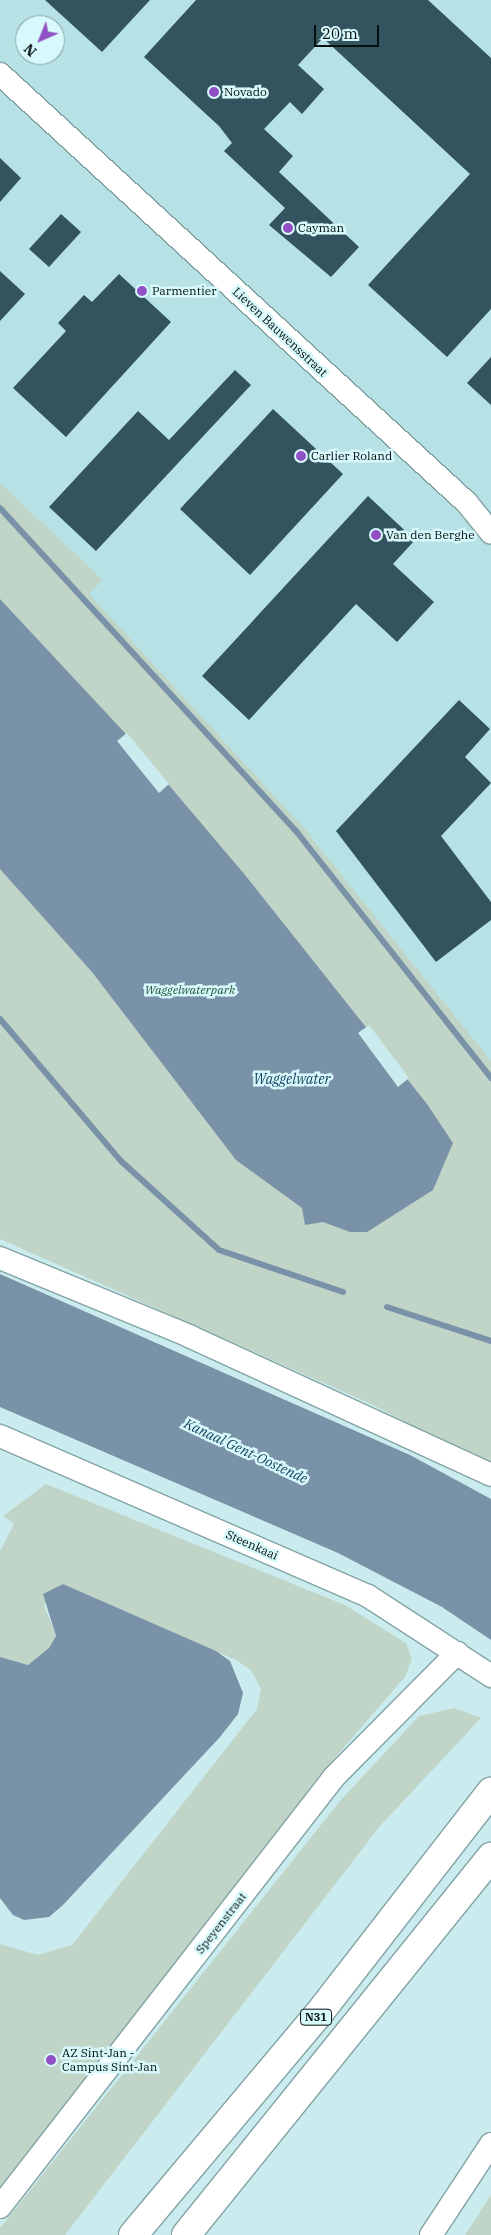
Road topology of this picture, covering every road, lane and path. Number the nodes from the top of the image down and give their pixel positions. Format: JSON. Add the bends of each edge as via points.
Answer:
{"nodes":[{"id":1,"x":0,"y":74,"type":"edge"},
{"id":2,"x":491,"y":532,"type":"edge"},
{"id":3,"x":0,"y":1258,"type":"edge"},
{"id":4,"x":0,"y":1436,"type":"edge"},
{"id":5,"x":491,"y":1475,"type":"edge"},
{"id":6,"x":457,"y":1653,"type":"junction"},
{"id":7,"x":491,"y":1676,"type":"edge"},
{"id":8,"x":491,"y":1792,"type":"edge"},
{"id":9,"x":491,"y":1856,"type":"edge"},
{"id":10,"x":491,"y":2144,"type":"edge"},
{"id":11,"x":0,"y":2207,"type":"edge"},
{"id":12,"x":133,"y":2235,"type":"edge"},
{"id":13,"x":186,"y":2235,"type":"edge"},
{"id":14,"x":431,"y":2235,"type":"edge"}],
"edges":[{"from":1,"to":2,"type":"street","name":"Lieven Bauwensstraat","via":[[467,503]]},
{"from":3,"to":5,"type":"street","via":[[189,1336]]},
{"from":4,"to":6,"type":"street","name":"Steenkaai","via":[[368,1596]]},
{"from":6,"to":7,"type":"street","name":"Steenkaai"},
{"from":6,"to":11,"type":"street","name":"Speyenstraat","via":[[334,1778]]},
{"from":8,"to":12,"type":"highway","number":"N31","via":[[317,2016]]},
{"from":9,"to":13,"type":"highway"},
{"from":10,"to":14,"type":"street"}]}
